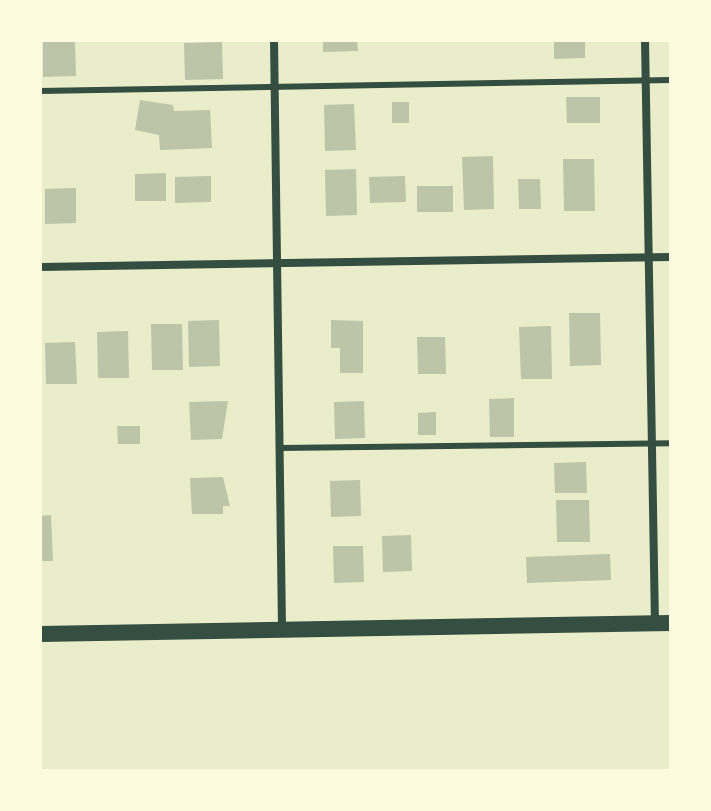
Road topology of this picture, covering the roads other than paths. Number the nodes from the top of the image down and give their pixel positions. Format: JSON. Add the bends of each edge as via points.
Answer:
{"nodes":[{"id":1,"x":274,"y":40,"type":"edge"},
{"id":2,"x":645,"y":40,"type":"edge"},
{"id":3,"x":646,"y":80,"type":"junction"},
{"id":4,"x":671,"y":80,"type":"edge"},
{"id":5,"x":275,"y":87,"type":"junction"},
{"id":6,"x":40,"y":91,"type":"edge"},
{"id":7,"x":671,"y":257,"type":"edge"},
{"id":8,"x":649,"y":258,"type":"junction"},
{"id":9,"x":277,"y":263,"type":"junction"},
{"id":10,"x":40,"y":267,"type":"edge"},
{"id":11,"x":671,"y":443,"type":"edge"},
{"id":12,"x":652,"y":444,"type":"junction"},
{"id":13,"x":280,"y":448,"type":"junction"},
{"id":14,"x":663,"y":623,"type":"edge"},
{"id":15,"x":282,"y":630,"type":"junction"},
{"id":16,"x":40,"y":634,"type":"edge"}],
"edges":[{"from":1,"to":5,"type":"street"},
{"from":2,"to":3,"type":"street"},
{"from":3,"to":4,"type":"lane"},
{"from":3,"to":5,"type":"lane"},
{"from":3,"to":8,"type":"street"},
{"from":5,"to":6,"type":"lane"},
{"from":5,"to":9,"type":"street"},
{"from":7,"to":8,"type":"street"},
{"from":8,"to":9,"type":"street"},
{"from":8,"to":12,"type":"street"},
{"from":9,"to":10,"type":"street"},
{"from":9,"to":13,"type":"street"},
{"from":11,"to":12,"type":"lane"},
{"from":12,"to":13,"type":"lane"},
{"from":12,"to":14,"type":"street"},
{"from":13,"to":15,"type":"street"},
{"from":14,"to":15,"type":"main road"},
{"from":15,"to":16,"type":"main road"}]}
